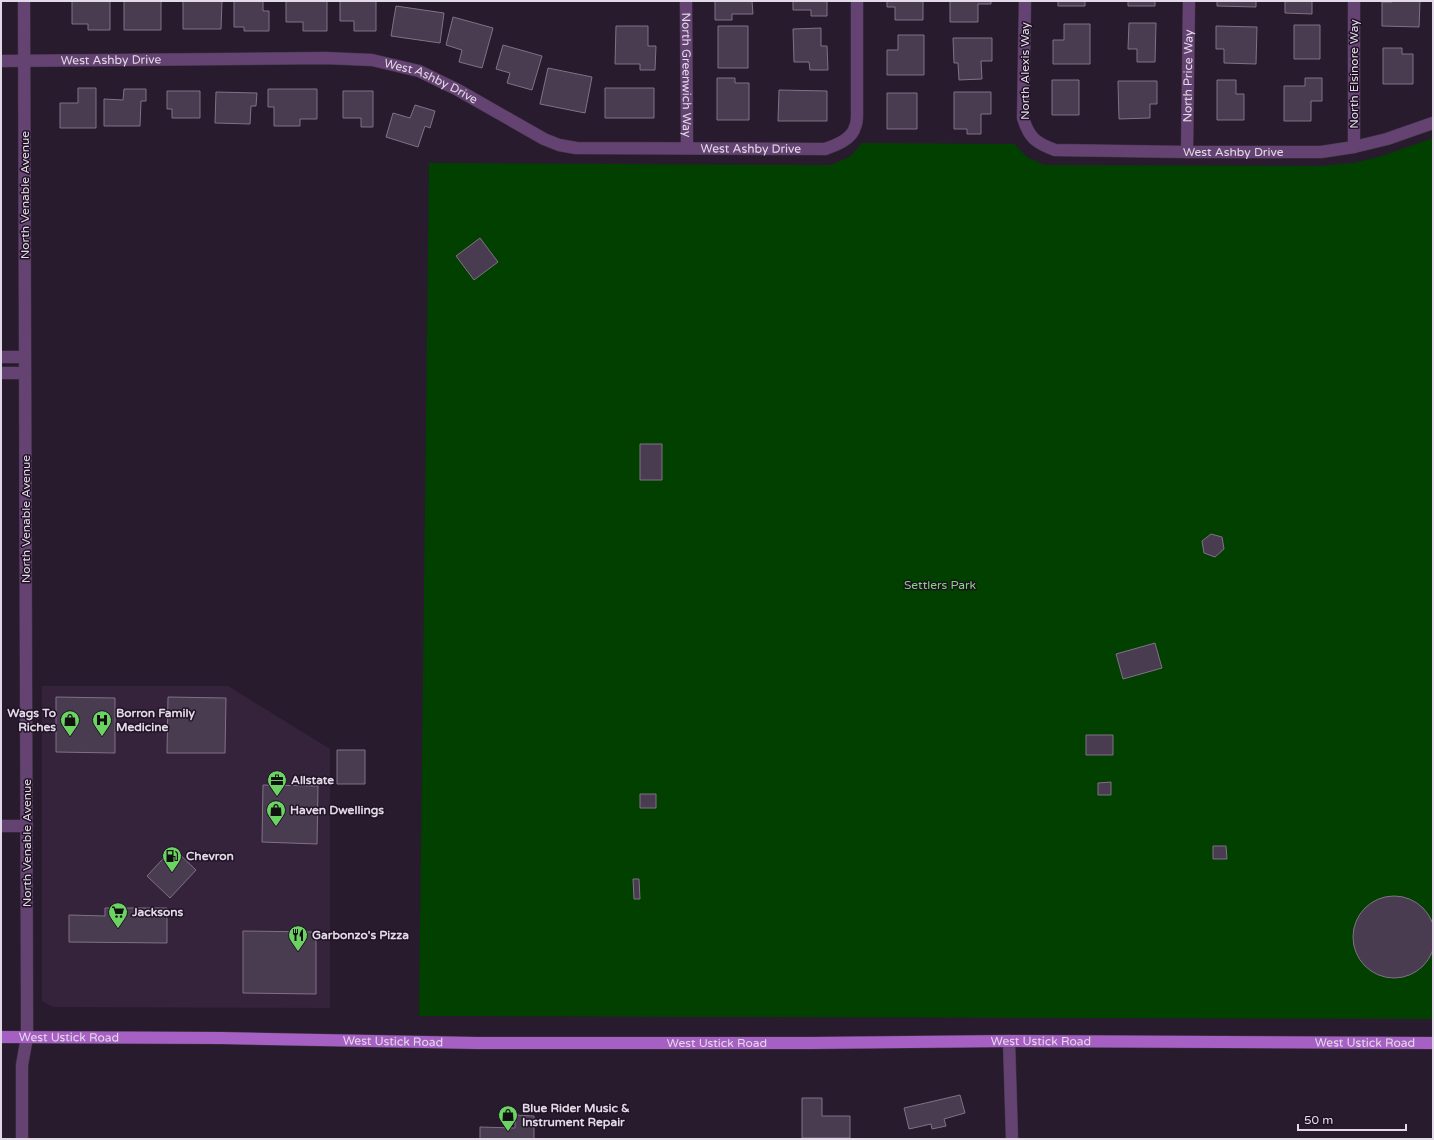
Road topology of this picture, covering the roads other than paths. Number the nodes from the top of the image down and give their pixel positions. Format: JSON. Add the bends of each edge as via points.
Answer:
{"nodes":[{"id":1,"x":24,"y":1,"type":"edge"},
{"id":2,"x":686,"y":1,"type":"edge"},
{"id":3,"x":857,"y":1,"type":"edge"},
{"id":4,"x":1025,"y":1,"type":"edge"},
{"id":5,"x":1189,"y":1,"type":"edge"},
{"id":6,"x":1354,"y":1,"type":"edge"},
{"id":7,"x":25,"y":60,"type":"junction"},
{"id":8,"x":1,"y":61,"type":"edge"},
{"id":9,"x":1433,"y":123,"type":"edge"},
{"id":10,"x":1033,"y":138,"type":"joint"},
{"id":11,"x":1354,"y":147,"type":"junction"},
{"id":12,"x":687,"y":148,"type":"junction"},
{"id":13,"x":1187,"y":152,"type":"junction"},
{"id":14,"x":1,"y":357,"type":"edge"},
{"id":15,"x":24,"y":357,"type":"junction"},
{"id":16,"x":1,"y":373,"type":"edge"},
{"id":17,"x":24,"y":373,"type":"junction"},
{"id":18,"x":1,"y":826,"type":"edge"},
{"id":19,"x":27,"y":826,"type":"junction"},
{"id":20,"x":1,"y":1036,"type":"edge"},
{"id":21,"x":27,"y":1037,"type":"junction"},
{"id":22,"x":1009,"y":1041,"type":"junction"},
{"id":23,"x":1433,"y":1043,"type":"edge"},
{"id":24,"x":22,"y":1139,"type":"edge"},
{"id":25,"x":1012,"y":1139,"type":"edge"}],
"edges":[{"from":1,"to":7,"type":"street","name":"North Venable Avenue"},
{"from":2,"to":12,"type":"street","name":"North Greenwich Way"},
{"from":3,"to":12,"type":"street","name":"West Ashby Drive","via":[[857,114],[855,128],[847,139],[825,149]]},
{"from":4,"to":10,"type":"street","name":"North Alexis Way","via":[[1023,118],[1026,129]]},
{"from":5,"to":13,"type":"street","name":"North Price Way"},
{"from":6,"to":11,"type":"street","name":"North Elsinore Way"},
{"from":7,"to":8,"type":"street","name":"West Ashby Drive"},
{"from":7,"to":12,"type":"street","name":"West Ashby Drive","via":[[372,60],[420,71],[559,145],[576,148]]},
{"from":7,"to":15,"type":"street","name":"North Venable Avenue"},
{"from":9,"to":11,"type":"street","name":"West Ashby Drive"},
{"from":10,"to":13,"type":"street","name":"West Ashby Drive","via":[[1055,150]]},
{"from":11,"to":13,"type":"street","name":"West Ashby Drive","via":[[1321,152]]},
{"from":14,"to":15,"type":"street"},
{"from":15,"to":17,"type":"street","name":"North Venable Avenue"},
{"from":16,"to":17,"type":"street"},
{"from":17,"to":19,"type":"street","name":"North Venable Avenue"},
{"from":18,"to":19,"type":"street"},
{"from":19,"to":21,"type":"street","name":"North Venable Avenue"},
{"from":20,"to":21,"type":"main road","name":"West Ustick Road"},
{"from":21,"to":22,"type":"main road","name":"West Ustick Road","via":[[476,1043]]},
{"from":21,"to":24,"type":"street","name":"North Venable Avenue","via":[[22,1065]]},
{"from":22,"to":23,"type":"main road","name":"West Ustick Road"},
{"from":22,"to":25,"type":"street"}]}
